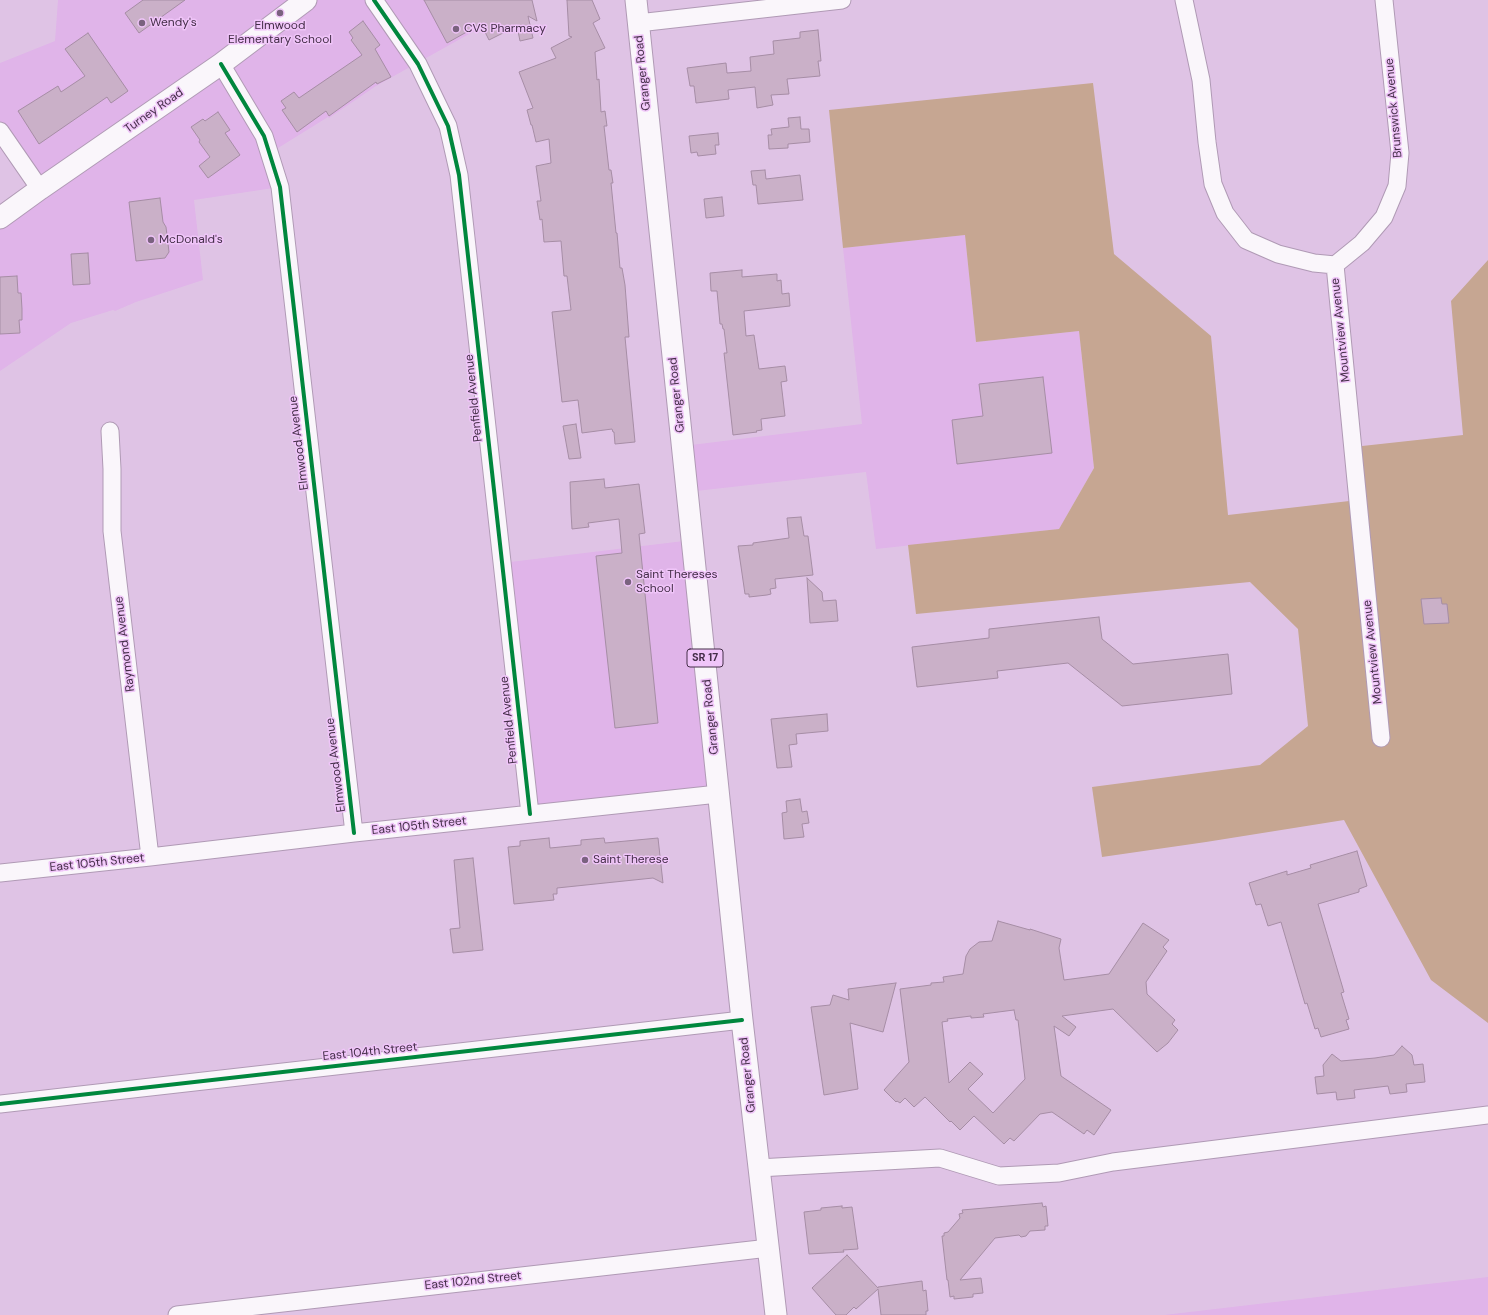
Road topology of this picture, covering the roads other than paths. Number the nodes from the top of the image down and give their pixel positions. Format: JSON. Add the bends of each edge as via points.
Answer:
{"nodes":[{"id":1,"x":306,"y":0,"type":"edge"},
{"id":2,"x":374,"y":0,"type":"edge"},
{"id":3,"x":636,"y":0,"type":"edge"},
{"id":4,"x":842,"y":0,"type":"edge"},
{"id":5,"x":1184,"y":0,"type":"edge"},
{"id":6,"x":1384,"y":0,"type":"edge"},
{"id":7,"x":638,"y":24,"type":"junction"},
{"id":8,"x":221,"y":64,"type":"junction"},
{"id":9,"x":0,"y":131,"type":"edge"},
{"id":10,"x":40,"y":189,"type":"junction"},
{"id":11,"x":0,"y":218,"type":"edge"},
{"id":12,"x":1335,"y":265,"type":"junction"},
{"id":13,"x":110,"y":431,"type":"dead end"},
{"id":14,"x":1381,"y":738,"type":"dead end"},
{"id":15,"x":718,"y":794,"type":"junction"},
{"id":16,"x":530,"y":814,"type":"junction"},
{"id":17,"x":354,"y":833,"type":"junction"},
{"id":18,"x":150,"y":857,"type":"junction"},
{"id":19,"x":0,"y":873,"type":"edge"},
{"id":20,"x":742,"y":1020,"type":"junction"},
{"id":21,"x":0,"y":1104,"type":"edge"},
{"id":22,"x":1488,"y":1115,"type":"edge"},
{"id":23,"x":758,"y":1168,"type":"junction"},
{"id":24,"x":769,"y":1248,"type":"junction"},
{"id":25,"x":177,"y":1315,"type":"edge"},
{"id":26,"x":776,"y":1315,"type":"edge"}],
"edges":[{"from":1,"to":8,"type":"main road","name":"Turney Road"},
{"from":2,"to":16,"type":"street","name":"Penfield Avenue","via":[[418,64],[448,126],[459,175]]},
{"from":3,"to":7,"type":"main road","name":"Granger Road","number":"SR 17"},
{"from":4,"to":7,"type":"street"},
{"from":5,"to":12,"type":"street","name":"Mountview Avenue","via":[[1201,80],[1213,184],[1225,213],[1246,240],[1278,254],[1314,263]]},
{"from":6,"to":12,"type":"street","name":"Brunswick Avenue","via":[[1400,153],[1397,186],[1384,217],[1362,244]]},
{"from":7,"to":15,"type":"main road","name":"Granger Road","number":"SR 17"},
{"from":8,"to":10,"type":"main road","name":"Turney Road"},
{"from":8,"to":17,"type":"street","name":"Elmwood Avenue","via":[[264,136],[280,187]]},
{"from":9,"to":10,"type":"street"},
{"from":10,"to":11,"type":"main road","name":"Turney Road"},
{"from":12,"to":14,"type":"street","name":"Mountview Avenue"},
{"from":13,"to":18,"type":"street","name":"Raymond Avenue","via":[[112,532]]},
{"from":15,"to":16,"type":"street","name":"East 105th Street"},
{"from":15,"to":20,"type":"main road","name":"Granger Road","number":"SR 17"},
{"from":16,"to":17,"type":"street","name":"East 105th Street"},
{"from":17,"to":18,"type":"street","name":"East 105th Street"},
{"from":18,"to":19,"type":"street","name":"East 105th Street"},
{"from":20,"to":21,"type":"street","name":"East 104th Street"},
{"from":20,"to":23,"type":"main road","name":"Granger Road","number":"SR 17"},
{"from":22,"to":23,"type":"street","via":[[1113,1162],[1059,1173],[999,1176],[940,1158]]},
{"from":23,"to":24,"type":"main road","name":"Granger Road","number":"SR 17"},
{"from":24,"to":25,"type":"street","name":"East 102nd Street"},
{"from":24,"to":26,"type":"main road","name":"Granger Road","number":"SR 17"}]}
